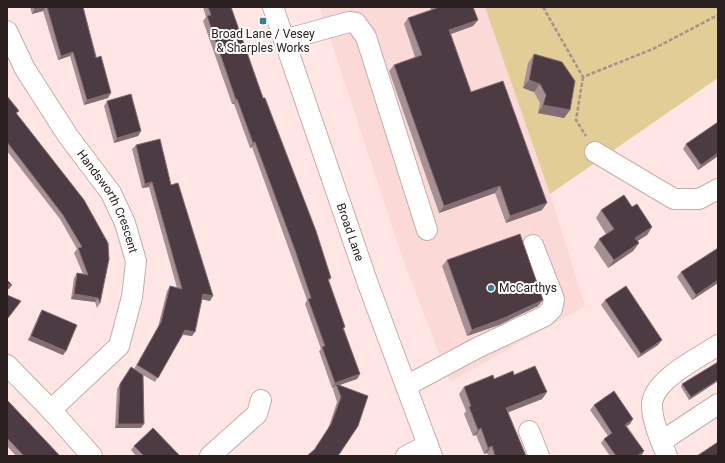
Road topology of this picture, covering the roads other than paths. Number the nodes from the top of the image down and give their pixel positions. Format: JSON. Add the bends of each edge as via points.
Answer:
{"nodes":[{"id":1,"x":273,"y":7,"type":"edge"},
{"id":2,"x":7,"y":31,"type":"edge"},
{"id":3,"x":284,"y":40,"type":"junction"},
{"id":4,"x":595,"y":152,"type":"road end"},
{"id":5,"x":718,"y":189,"type":"edge"},
{"id":6,"x":427,"y":230,"type":"dead end"},
{"id":7,"x":533,"y":246,"type":"dead end"},
{"id":8,"x":718,"y":345,"type":"edge"},
{"id":9,"x":7,"y":365,"type":"edge"},
{"id":10,"x":406,"y":386,"type":"junction"},
{"id":11,"x":261,"y":400,"type":"dead end"},
{"id":12,"x":718,"y":404,"type":"edge"},
{"id":13,"x":51,"y":410,"type":"junction"},
{"id":14,"x":529,"y":431,"type":"dead end"},
{"id":15,"x":664,"y":448,"type":"edge"},
{"id":16,"x":430,"y":450,"type":"edge"},
{"id":17,"x":92,"y":456,"type":"edge"},
{"id":18,"x":210,"y":456,"type":"edge"},
{"id":19,"x":406,"y":456,"type":"edge"},
{"id":20,"x":539,"y":456,"type":"edge"}],
"edges":[{"from":1,"to":3,"type":"street","name":"Broad Lane"},
{"from":2,"to":13,"type":"street","name":"Handsworth Crescent","via":[[25,69],[68,136],[111,194],[125,223],[136,261],[132,297],[119,346]]},
{"from":3,"to":6,"type":"street","via":[[349,22],[356,23],[366,37]]},
{"from":3,"to":10,"type":"street","name":"Broad Lane"},
{"from":4,"to":5,"type":"street","via":[[674,199],[699,199]]},
{"from":7,"to":10,"type":"street","via":[[554,299],[552,309],[545,316],[477,348]]},
{"from":8,"to":15,"type":"street","via":[[664,380],[656,390],[652,405]]},
{"from":9,"to":13,"type":"street"},
{"from":10,"to":16,"type":"street","name":"Broad Lane"},
{"from":11,"to":18,"type":"street","via":[[257,414]]},
{"from":12,"to":15,"type":"street"},
{"from":13,"to":17,"type":"street"},
{"from":14,"to":20,"type":"street"},
{"from":16,"to":19,"type":"street"}]}
